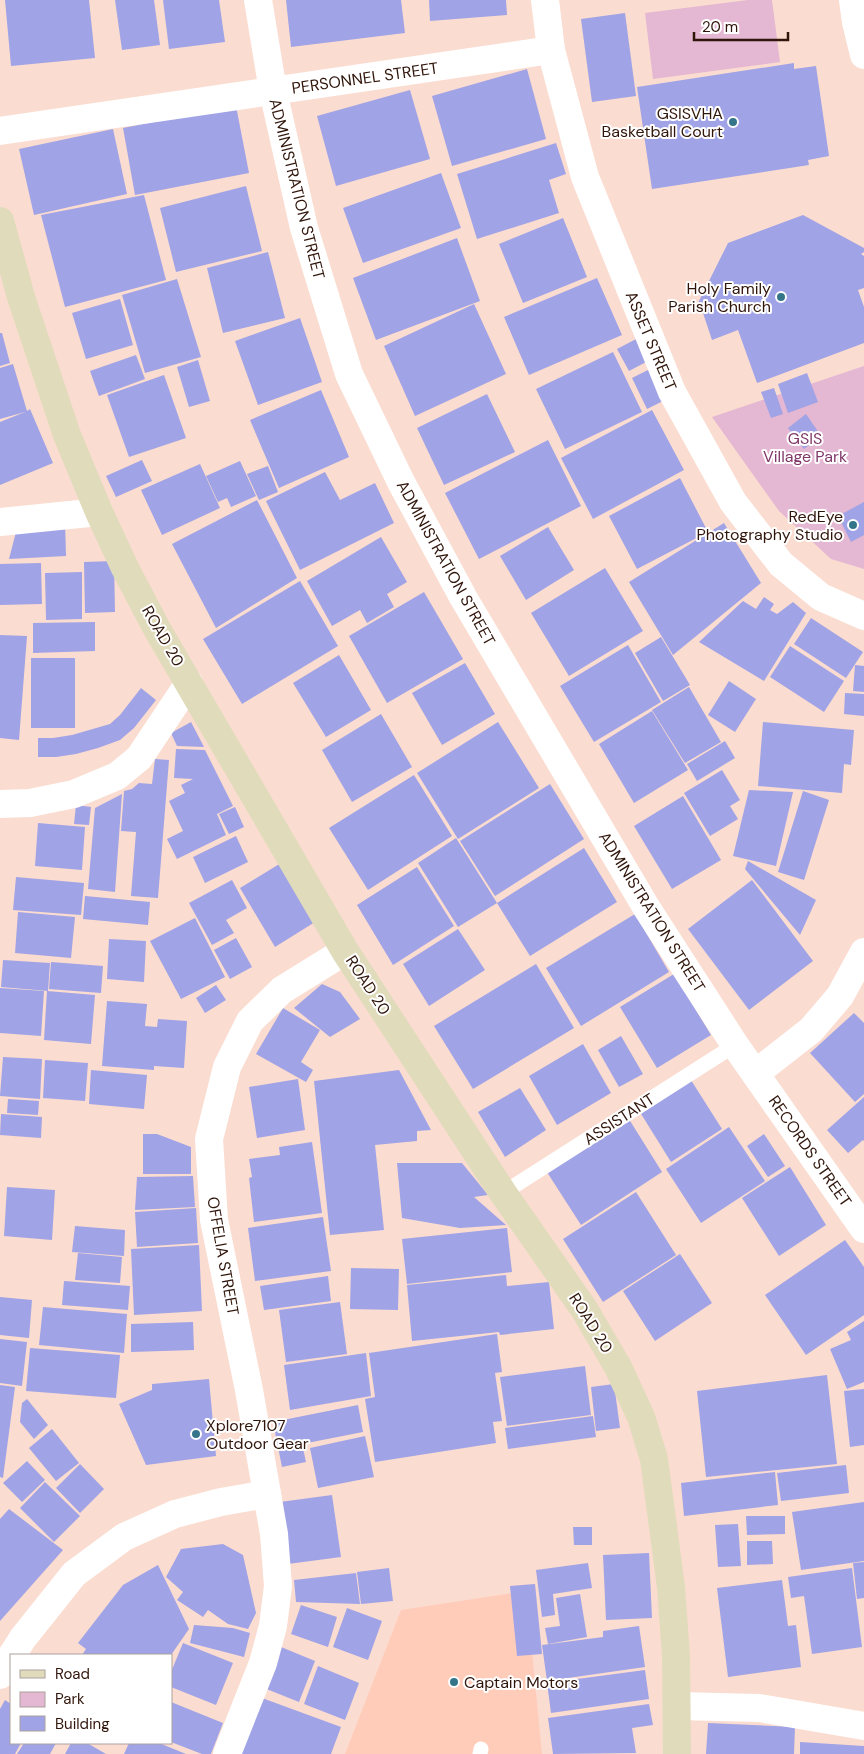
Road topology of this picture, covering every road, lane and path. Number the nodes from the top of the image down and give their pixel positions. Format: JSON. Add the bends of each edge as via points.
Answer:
{"nodes":[{"id":1,"x":258,"y":0,"type":"edge"},
{"id":2,"x":545,"y":0,"type":"edge"},
{"id":3,"x":853,"y":0,"type":"edge"},
{"id":4,"x":552,"y":50,"type":"junction"},
{"id":5,"x":864,"y":55,"type":"edge"},
{"id":6,"x":273,"y":91,"type":"junction"},
{"id":7,"x":0,"y":131,"type":"edge"},
{"id":8,"x":0,"y":222,"type":"edge"},
{"id":9,"x":99,"y":512,"type":"junction"},
{"id":10,"x":0,"y":522,"type":"edge"},
{"id":11,"x":864,"y":616,"type":"edge"},
{"id":12,"x":189,"y":683,"type":"junction"},
{"id":13,"x":0,"y":804,"type":"edge"},
{"id":14,"x":345,"y":951,"type":"junction"},
{"id":15,"x":864,"y":952,"type":"edge"},
{"id":16,"x":735,"y":1045,"type":"junction"},
{"id":17,"x":756,"y":1074,"type":"junction"},
{"id":18,"x":503,"y":1193,"type":"junction"},
{"id":19,"x":864,"y":1229,"type":"edge"},
{"id":20,"x":266,"y":1494,"type":"junction"},
{"id":21,"x":13,"y":1654,"type":"edge"},
{"id":22,"x":10,"y":1659,"type":"edge"},
{"id":23,"x":0,"y":1675,"type":"edge"},
{"id":24,"x":677,"y":1706,"type":"junction"},
{"id":25,"x":864,"y":1726,"type":"edge"},
{"id":26,"x":227,"y":1754,"type":"edge"},
{"id":27,"x":677,"y":1754,"type":"edge"}],
"edges":[{"from":1,"to":6,"type":"street","name":"ADMINISTRATION STREET"},
{"from":2,"to":4,"type":"street","name":"ASSET STREET"},
{"from":3,"to":5,"type":"street"},
{"from":4,"to":6,"type":"street","name":"PERSONNEL STREET"},
{"from":4,"to":11,"type":"street","name":"ASSET STREET","via":[[585,177],[628,285],[677,400],[733,502],[781,564],[821,597]]},
{"from":6,"to":7,"type":"street","name":"PERSONNEL STREET"},
{"from":6,"to":16,"type":"street","name":"ADMINISTRATION STREET","via":[[304,228],[348,374],[463,597],[646,907]]},
{"from":8,"to":9,"type":"street","name":"ROAD 20","via":[[67,435]]},
{"from":9,"to":10,"type":"street"},
{"from":9,"to":12,"type":"street","name":"ROAD 20","via":[[157,629]]},
{"from":12,"to":13,"type":"street","via":[[139,758],[117,776],[74,794],[30,803]]},
{"from":12,"to":14,"type":"street","name":"ROAD 20"},
{"from":14,"to":18,"type":"street","name":"ROAD 20"},
{"from":14,"to":20,"type":"street","name":"OFFELIA STREET","via":[[282,990],[250,1021],[227,1067],[209,1139],[214,1220],[249,1390]]},
{"from":15,"to":17,"type":"street","via":[[840,996],[811,1030]]},
{"from":16,"to":17,"type":"street","name":"ADMINISTRATION STREET"},
{"from":16,"to":18,"type":"lane","name":"ASSISTANT"},
{"from":17,"to":19,"type":"street","name":"RECORDS STREET"},
{"from":18,"to":24,"type":"street","name":"ROAD 20","via":[[584,1309],[618,1367],[641,1416],[654,1459],[664,1530],[674,1626]]},
{"from":20,"to":21,"type":"street","via":[[175,1514],[124,1537],[74,1574]]},
{"from":20,"to":26,"type":"street","name":"OFFELIA STREET","via":[[274,1534],[278,1586],[274,1626]]},
{"from":22,"to":23,"type":"street"},
{"from":24,"to":25,"type":"street","via":[[759,1708]]},
{"from":24,"to":27,"type":"street","name":"ROAD 20"}]}
